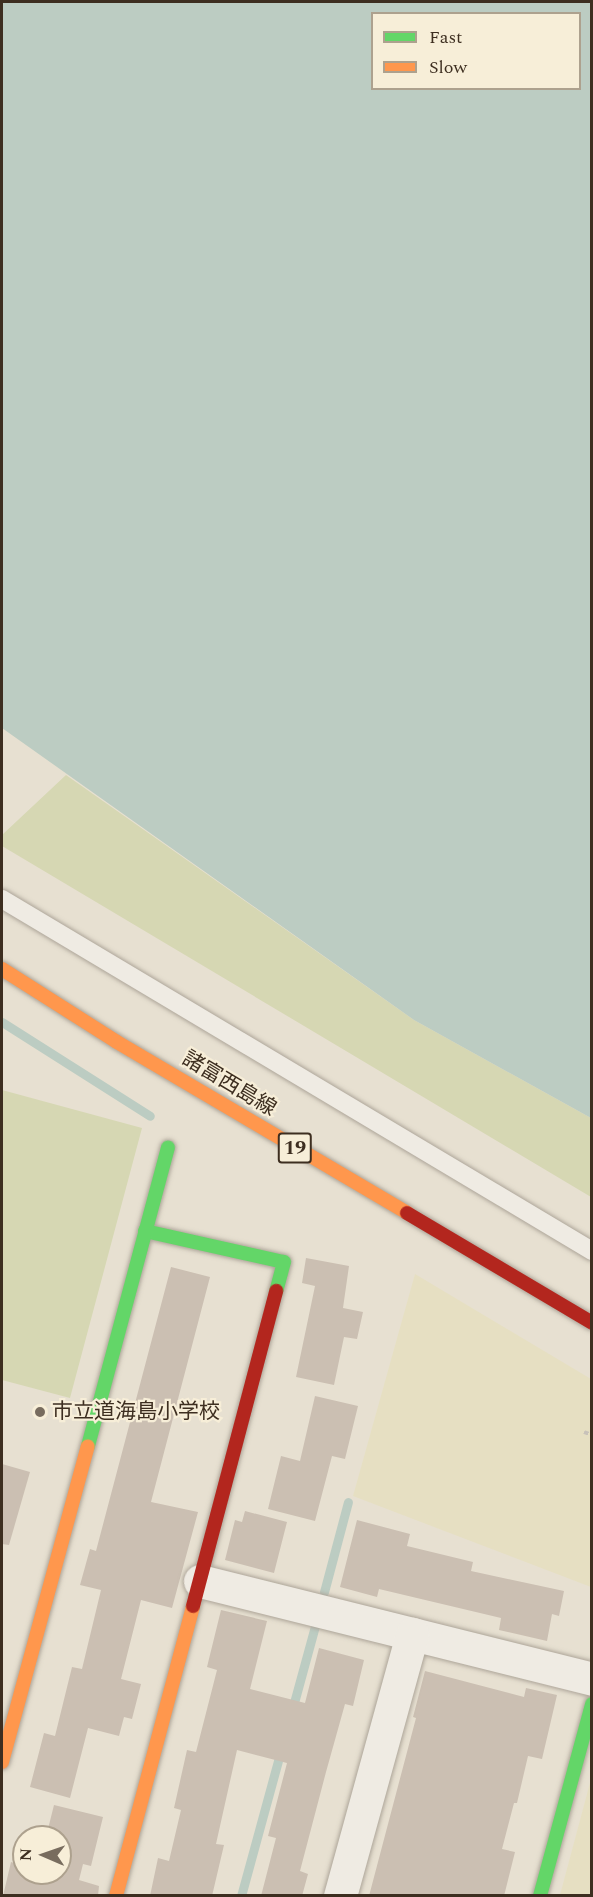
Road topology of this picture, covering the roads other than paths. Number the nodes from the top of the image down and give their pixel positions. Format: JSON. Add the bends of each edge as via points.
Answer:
{"nodes":[{"id":1,"x":2,"y":899,"type":"edge"},
{"id":2,"x":2,"y":969,"type":"edge"},
{"id":3,"x":168,"y":1148,"type":"dead end"},
{"id":4,"x":145,"y":1231,"type":"junction"},
{"id":5,"x":591,"y":1251,"type":"edge"},
{"id":6,"x":591,"y":1323,"type":"edge"},
{"id":7,"x":200,"y":1581,"type":"junction"},
{"id":8,"x":412,"y":1634,"type":"junction"},
{"id":9,"x":591,"y":1679,"type":"edge"},
{"id":10,"x":591,"y":1704,"type":"edge"},
{"id":11,"x":2,"y":1762,"type":"edge"},
{"id":12,"x":116,"y":1896,"type":"edge"},
{"id":13,"x":340,"y":1896,"type":"edge"},
{"id":14,"x":540,"y":1896,"type":"edge"}],
"edges":[{"from":1,"to":5,"type":"lane"},
{"from":2,"to":6,"type":"street","name":"諸富西島線","number":"19","via":[[127,1049]]},
{"from":3,"to":4,"type":"street"},
{"from":4,"to":7,"type":"street","via":[[285,1262]]},
{"from":4,"to":11,"type":"street"},
{"from":7,"to":8,"type":"street"},
{"from":7,"to":12,"type":"street"},
{"from":8,"to":9,"type":"street"},
{"from":8,"to":13,"type":"street"},
{"from":10,"to":14,"type":"street"}]}
